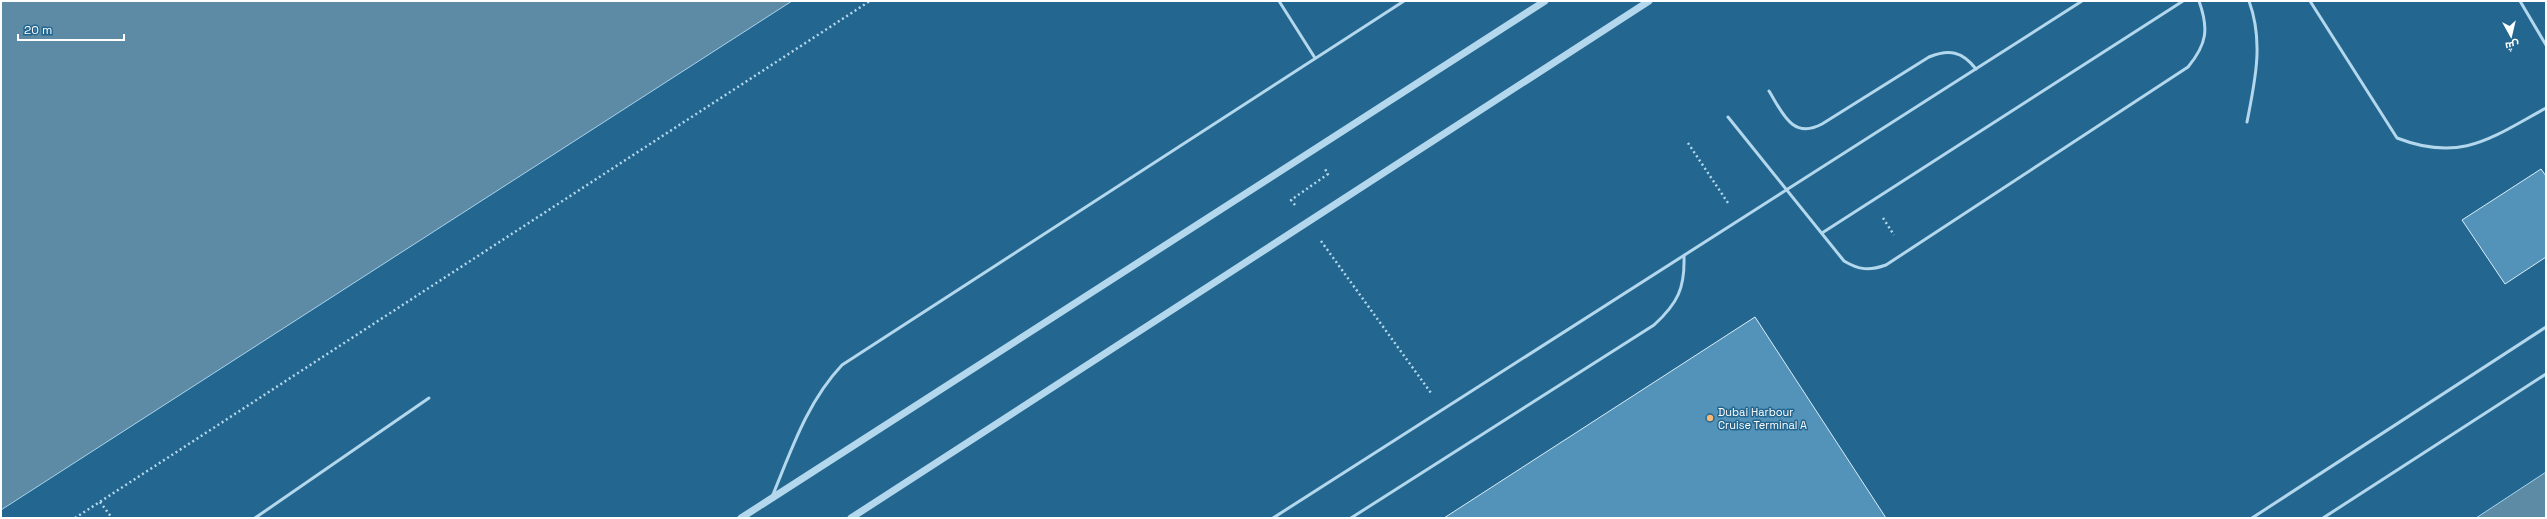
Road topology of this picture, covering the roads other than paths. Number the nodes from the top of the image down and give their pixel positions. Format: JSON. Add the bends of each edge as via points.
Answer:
{"nodes":[{"id":1,"x":1279,"y":1,"type":"edge"},
{"id":2,"x":1404,"y":1,"type":"edge"},
{"id":3,"x":1545,"y":1,"type":"edge"},
{"id":4,"x":1649,"y":1,"type":"edge"},
{"id":5,"x":2082,"y":1,"type":"edge"},
{"id":6,"x":2183,"y":1,"type":"edge"},
{"id":7,"x":2199,"y":1,"type":"edge"},
{"id":8,"x":2249,"y":1,"type":"edge"},
{"id":9,"x":2310,"y":1,"type":"edge"},
{"id":10,"x":2520,"y":1,"type":"edge"},
{"id":11,"x":2546,"y":45,"type":"edge"},
{"id":12,"x":1315,"y":58,"type":"junction"},
{"id":13,"x":1976,"y":69,"type":"junction"},
{"id":14,"x":1769,"y":91,"type":"dead end"},
{"id":15,"x":2546,"y":108,"type":"edge"},
{"id":16,"x":1728,"y":117,"type":"dead end"},
{"id":17,"x":2247,"y":122,"type":"dead end"},
{"id":18,"x":1788,"y":190,"type":"junction"},
{"id":19,"x":1822,"y":233,"type":"junction"},
{"id":20,"x":1684,"y":256,"type":"junction"},
{"id":21,"x":2546,"y":327,"type":"edge"},
{"id":22,"x":2546,"y":374,"type":"edge"},
{"id":23,"x":429,"y":398,"type":"dead end"},
{"id":24,"x":770,"y":500,"type":"junction"},
{"id":25,"x":256,"y":518,"type":"edge"},
{"id":26,"x":741,"y":518,"type":"edge"},
{"id":27,"x":851,"y":518,"type":"edge"},
{"id":28,"x":1274,"y":518,"type":"edge"},
{"id":29,"x":1351,"y":518,"type":"edge"},
{"id":30,"x":2252,"y":518,"type":"edge"},
{"id":31,"x":2323,"y":518,"type":"edge"}],
"edges":[{"from":1,"to":12,"type":"lane"},
{"from":2,"to":12,"type":"lane"},
{"from":3,"to":24,"type":"street"},
{"from":4,"to":27,"type":"street"},
{"from":5,"to":13,"type":"lane"},
{"from":6,"to":19,"type":"lane"},
{"from":7,"to":19,"type":"lane","via":[[2206,21],[2205,38],[2199,54],[2188,67],[1886,266],[1871,270],[1856,268],[1844,261]]},
{"from":8,"to":17,"type":"lane","via":[[2258,40],[2258,67]]},
{"from":9,"to":15,"type":"lane","via":[[2397,138],[2418,146],[2441,150],[2463,148],[2485,141]]},
{"from":10,"to":11,"type":"lane"},
{"from":12,"to":24,"type":"lane","via":[[842,365],[828,379],[806,415]]},
{"from":13,"to":14,"type":"lane","via":[[1962,54],[1941,52],[1822,124],[1806,130],[1790,124]]},
{"from":13,"to":18,"type":"lane"},
{"from":16,"to":18,"type":"lane"},
{"from":18,"to":19,"type":"lane"},
{"from":18,"to":20,"type":"lane"},
{"from":20,"to":28,"type":"lane"},
{"from":20,"to":29,"type":"lane","via":[[1680,294],[1669,311],[1654,325]]},
{"from":21,"to":30,"type":"lane"},
{"from":22,"to":31,"type":"lane"},
{"from":23,"to":25,"type":"lane"},
{"from":24,"to":26,"type":"street"}]}
